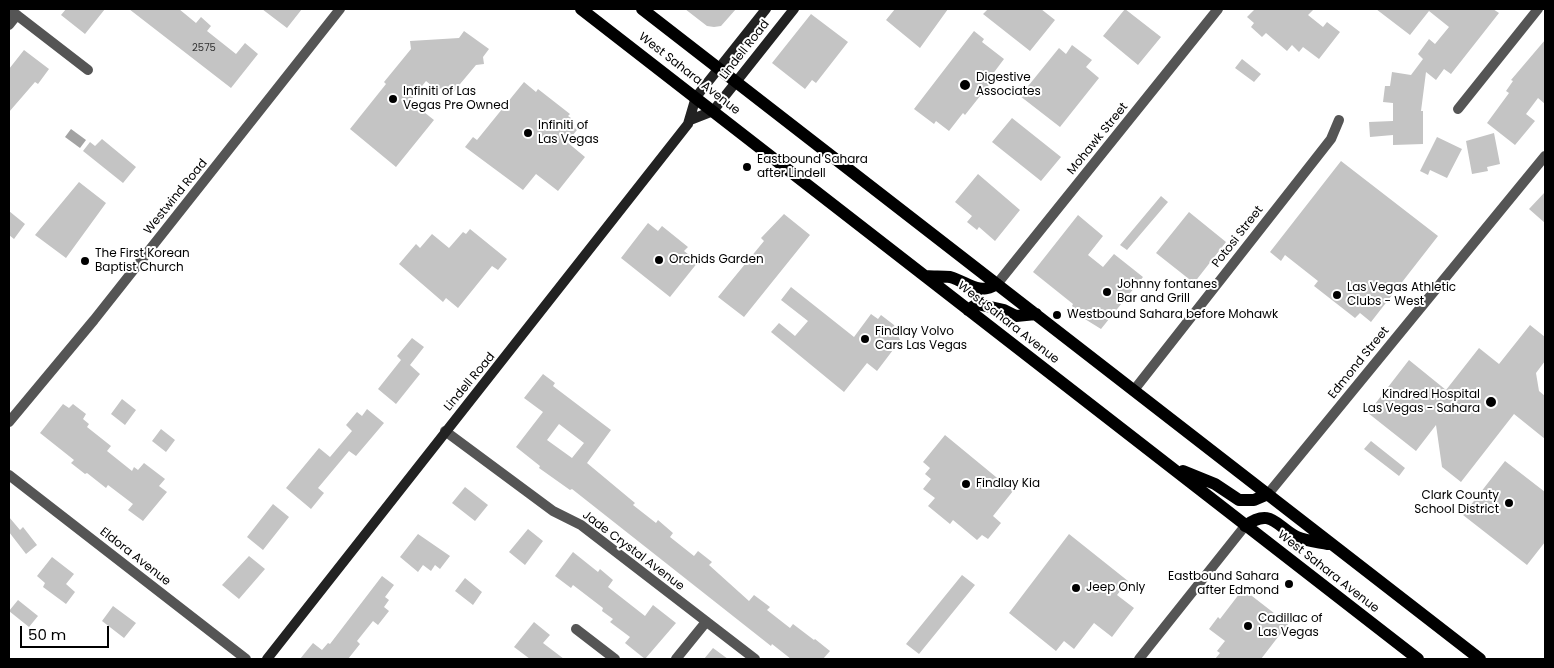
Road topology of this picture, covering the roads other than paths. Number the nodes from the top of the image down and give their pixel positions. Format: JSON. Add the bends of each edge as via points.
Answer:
{"nodes":[{"id":1,"x":340,"y":9,"type":"edge"},
{"id":2,"x":581,"y":9,"type":"edge"},
{"id":3,"x":642,"y":9,"type":"edge"},
{"id":4,"x":766,"y":9,"type":"edge"},
{"id":5,"x":794,"y":9,"type":"edge"},
{"id":6,"x":1218,"y":9,"type":"edge"},
{"id":7,"x":1538,"y":9,"type":"edge"},
{"id":8,"x":13,"y":12,"type":"edge"},
{"id":9,"x":9,"y":25,"type":"edge"},
{"id":10,"x":719,"y":68,"type":"junction"},
{"id":11,"x":88,"y":70,"type":"dead end"},
{"id":12,"x":736,"y":82,"type":"junction"},
{"id":13,"x":696,"y":98,"type":"junction"},
{"id":14,"x":1458,"y":109,"type":"dead end"},
{"id":15,"x":713,"y":111,"type":"junction"},
{"id":16,"x":690,"y":120,"type":"junction"},
{"id":17,"x":1339,"y":120,"type":"dead end"},
{"id":18,"x":1545,"y":156,"type":"edge"},
{"id":19,"x":926,"y":276,"type":"junction"},
{"id":20,"x":997,"y":284,"type":"junction"},
{"id":21,"x":968,"y":310,"type":"junction"},
{"id":22,"x":1036,"y":314,"type":"junction"},
{"id":23,"x":1134,"y":390,"type":"junction"},
{"id":24,"x":9,"y":422,"type":"edge"},
{"id":25,"x":445,"y":431,"type":"junction"},
{"id":26,"x":1169,"y":466,"type":"junction"},
{"id":27,"x":9,"y":475,"type":"edge"},
{"id":28,"x":1268,"y":494,"type":"junction"},
{"id":29,"x":1245,"y":526,"type":"junction"},
{"id":30,"x":1332,"y":546,"type":"junction"},
{"id":31,"x":706,"y":622,"type":"junction"},
{"id":32,"x":576,"y":629,"type":"dead end"},
{"id":33,"x":246,"y":659,"type":"edge"},
{"id":34,"x":267,"y":659,"type":"edge"},
{"id":35,"x":614,"y":659,"type":"edge"},
{"id":36,"x":676,"y":659,"type":"edge"},
{"id":37,"x":755,"y":659,"type":"edge"},
{"id":38,"x":1139,"y":659,"type":"edge"},
{"id":39,"x":1418,"y":659,"type":"edge"},
{"id":40,"x":1480,"y":659,"type":"edge"}],
"edges":[{"from":1,"to":24,"type":"street","name":"Westwind Road","via":[[94,320]]},
{"from":2,"to":13,"type":"main road","name":"West Sahara Avenue"},
{"from":3,"to":10,"type":"main road","name":"West Sahara Avenue"},
{"from":4,"to":10,"type":"street","name":"Lindell Road"},
{"from":5,"to":12,"type":"street","name":"Lindell Road"},
{"from":6,"to":20,"type":"street","name":"Mohawk Street"},
{"from":7,"to":14,"type":"street"},
{"from":8,"to":9,"type":"street"},
{"from":8,"to":11,"type":"street"},
{"from":10,"to":12,"type":"main road","name":"West Sahara Avenue"},
{"from":10,"to":13,"type":"street","name":"Lindell Road"},
{"from":12,"to":15,"type":"street","name":"Lindell Road"},
{"from":12,"to":20,"type":"main road","name":"West Sahara Avenue"},
{"from":13,"to":15,"type":"main road","name":"West Sahara Avenue"},
{"from":13,"to":16,"type":"street","name":"Lindell Road"},
{"from":15,"to":16,"type":"street"},
{"from":15,"to":19,"type":"main road","name":"West Sahara Avenue"},
{"from":16,"to":25,"type":"street","name":"Lindell Road","via":[[511,352]]},
{"from":17,"to":23,"type":"street","name":"Potosi Street","via":[[1331,139]]},
{"from":18,"to":28,"type":"street","name":"Edmond Street"},
{"from":19,"to":20,"type":"main road","via":[[952,278],[977,289],[989,289]]},
{"from":19,"to":21,"type":"main road","name":"West Sahara Avenue"},
{"from":20,"to":22,"type":"main road","name":"West Sahara Avenue"},
{"from":21,"to":22,"type":"main road","via":[[977,304],[1016,316]]},
{"from":21,"to":26,"type":"main road","name":"West Sahara Avenue"},
{"from":22,"to":23,"type":"main road","name":"West Sahara Avenue"},
{"from":23,"to":28,"type":"main road","name":"West Sahara Avenue"},
{"from":25,"to":31,"type":"street","name":"Jade Crystal Avenue","via":[[552,511],[581,525]]},
{"from":25,"to":34,"type":"street","name":"Lindell Road"},
{"from":26,"to":28,"type":"main road","via":[[1215,484],[1239,500],[1254,500]]},
{"from":26,"to":29,"type":"main road","name":"West Sahara Avenue"},
{"from":27,"to":33,"type":"street","name":"Eldora Avenue"},
{"from":28,"to":30,"type":"main road","name":"West Sahara Avenue"},
{"from":29,"to":30,"type":"main road","via":[[1259,518],[1270,518],[1298,537]]},
{"from":29,"to":38,"type":"street"},
{"from":29,"to":39,"type":"main road","name":"West Sahara Avenue"},
{"from":30,"to":40,"type":"main road","name":"West Sahara Avenue"},
{"from":31,"to":36,"type":"street"},
{"from":31,"to":37,"type":"street","name":"Jade Crystal Avenue"},
{"from":32,"to":35,"type":"street"}]}
